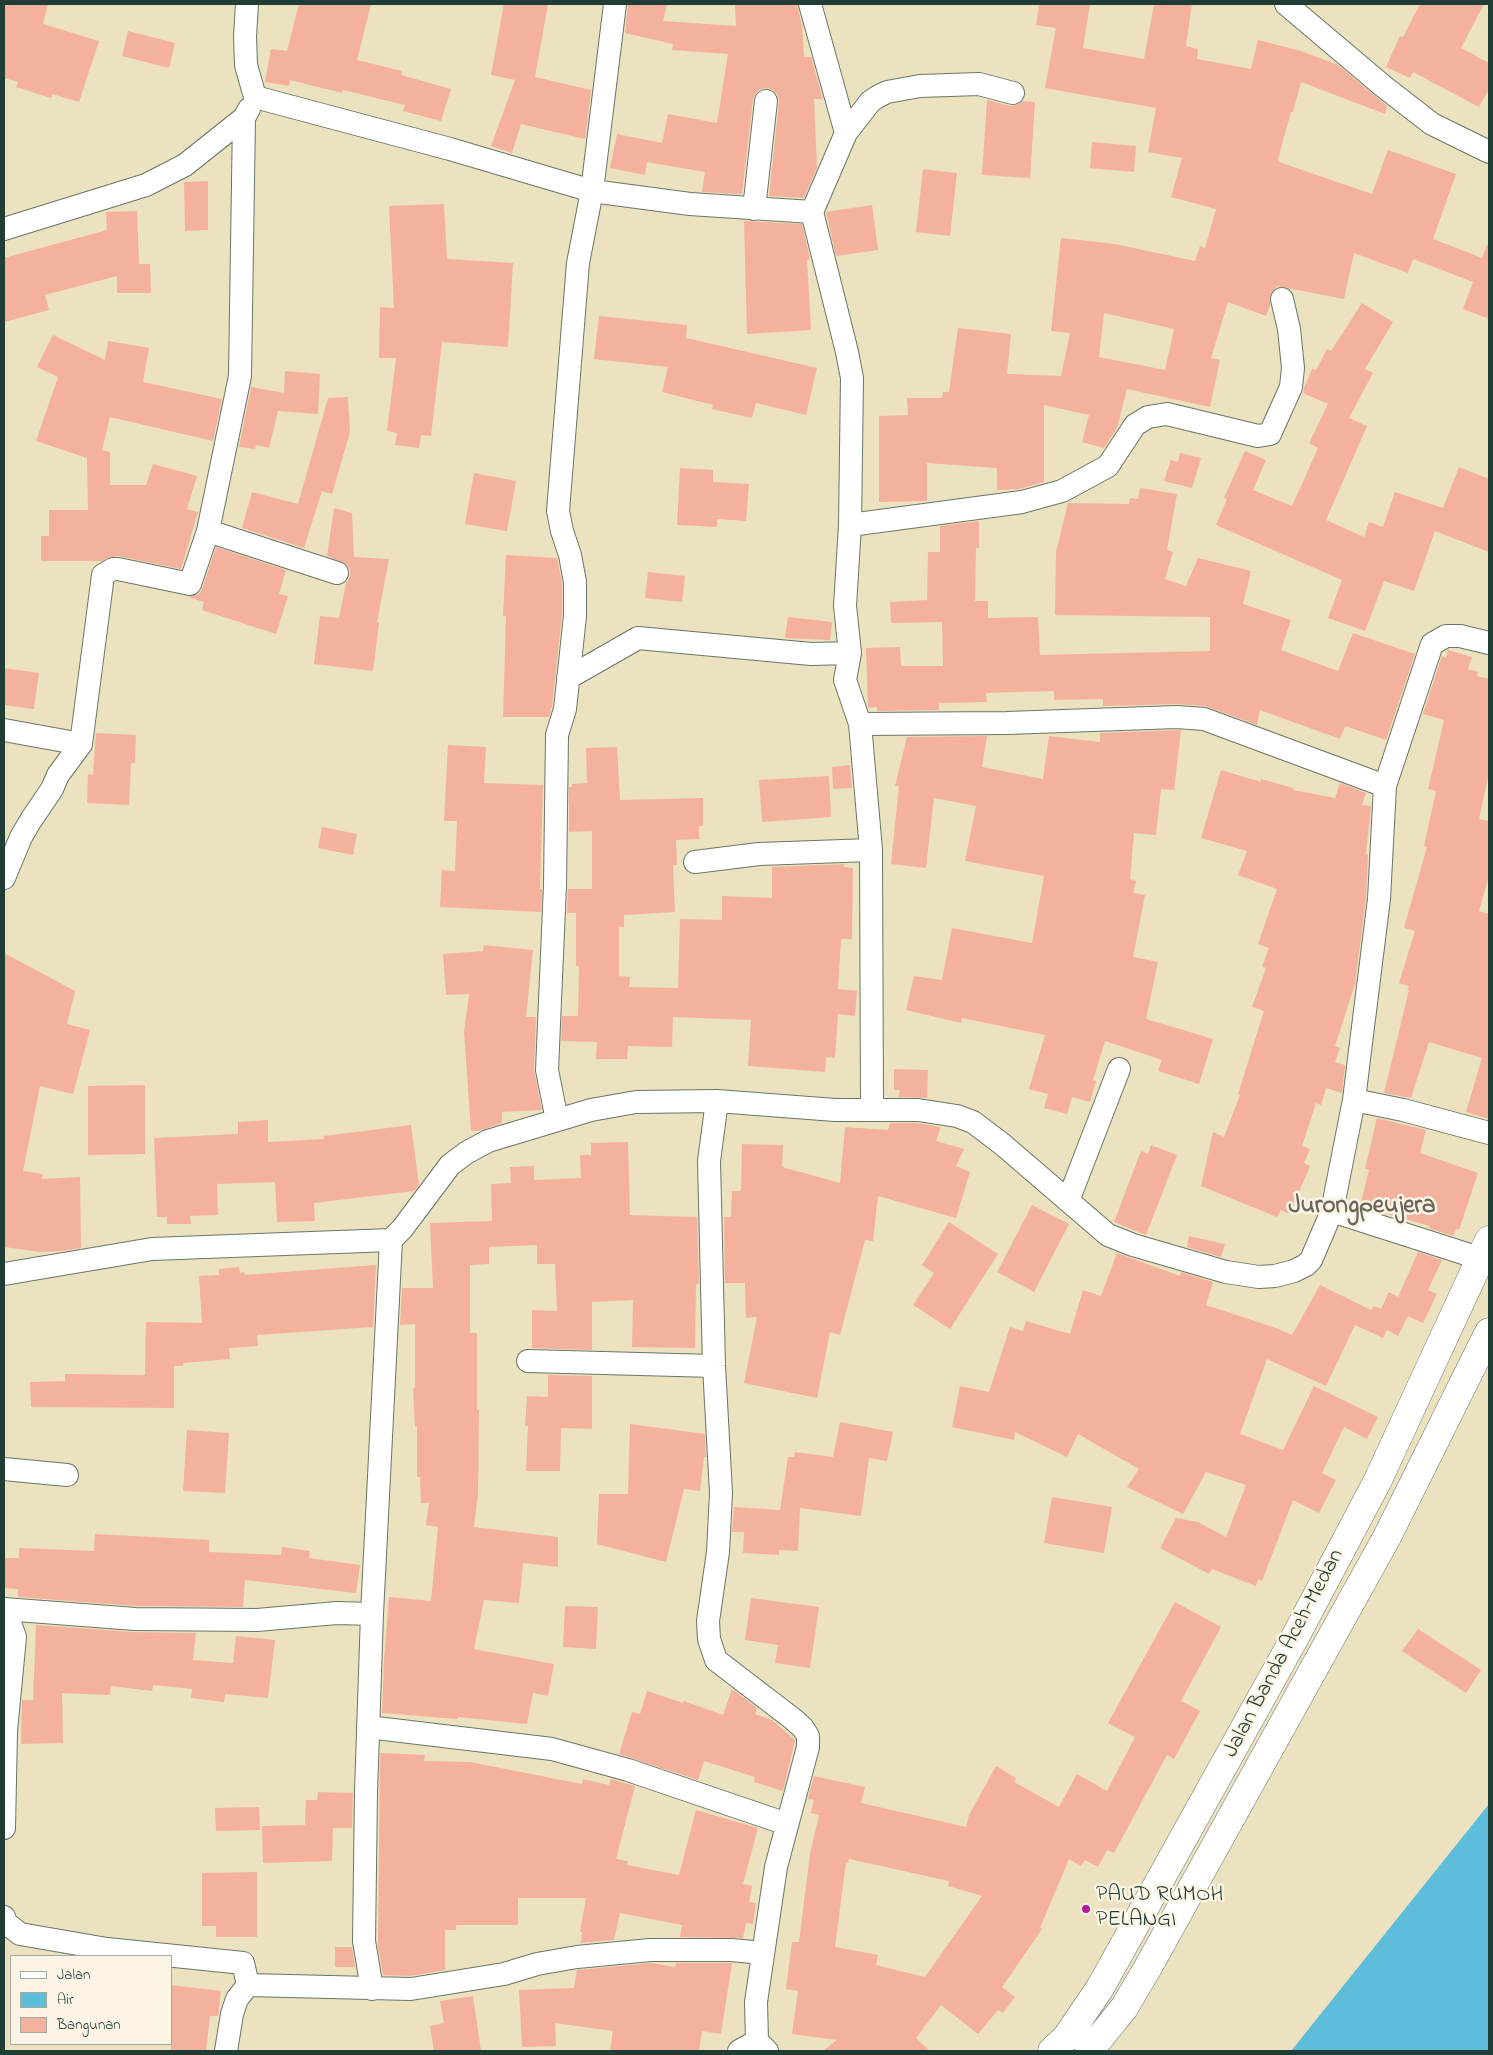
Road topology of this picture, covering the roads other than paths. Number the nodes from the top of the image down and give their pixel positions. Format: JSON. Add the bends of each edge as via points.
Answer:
{"nodes":[{"id":1,"x":247,"y":4,"type":"edge"},
{"id":2,"x":615,"y":4,"type":"edge"},
{"id":3,"x":810,"y":4,"type":"edge"},
{"id":4,"x":1286,"y":4,"type":"edge"},
{"id":5,"x":1013,"y":93,"type":"dead end"},
{"id":6,"x":255,"y":97,"type":"junction"},
{"id":7,"x":766,"y":100,"type":"dead end"},
{"id":8,"x":244,"y":118,"type":"junction"},
{"id":9,"x":846,"y":133,"type":"junction"},
{"id":10,"x":1489,"y":152,"type":"edge"},
{"id":11,"x":592,"y":191,"type":"junction"},
{"id":12,"x":754,"y":209,"type":"junction"},
{"id":13,"x":812,"y":212,"type":"junction"},
{"id":14,"x":4,"y":229,"type":"edge"},
{"id":15,"x":1282,"y":299,"type":"dead end"},
{"id":16,"x":850,"y":525,"type":"junction"},
{"id":17,"x":208,"y":531,"type":"junction"},
{"id":18,"x":338,"y":573,"type":"dead end"},
{"id":19,"x":1489,"y":643,"type":"edge"},
{"id":20,"x":850,"y":652,"type":"junction"},
{"id":21,"x":568,"y":678,"type":"junction"},
{"id":22,"x":860,"y":724,"type":"junction"},
{"id":23,"x":4,"y":730,"type":"edge"},
{"id":24,"x":82,"y":744,"type":"junction"},
{"id":25,"x":1385,"y":786,"type":"junction"},
{"id":26,"x":871,"y":850,"type":"junction"},
{"id":27,"x":695,"y":862,"type":"dead end"},
{"id":28,"x":4,"y":878,"type":"edge"},
{"id":29,"x":1119,"y":1069,"type":"dead end"},
{"id":30,"x":1354,"y":1100,"type":"junction"},
{"id":31,"x":717,"y":1101,"type":"junction"},
{"id":32,"x":872,"y":1110,"type":"junction"},
{"id":33,"x":557,"y":1120,"type":"junction"},
{"id":34,"x":1489,"y":1133,"type":"edge"},
{"id":35,"x":1068,"y":1201,"type":"junction"},
{"id":36,"x":1332,"y":1212,"type":"junction"},
{"id":37,"x":391,"y":1240,"type":"junction"},
{"id":38,"x":1486,"y":1250,"type":"edge"},
{"id":39,"x":4,"y":1274,"type":"edge"},
{"id":40,"x":1489,"y":1332,"type":"edge"},
{"id":41,"x":528,"y":1361,"type":"dead end"},
{"id":42,"x":714,"y":1366,"type":"junction"},
{"id":43,"x":4,"y":1469,"type":"edge"},
{"id":44,"x":67,"y":1475,"type":"dead end"},
{"id":45,"x":4,"y":1609,"type":"edge"},
{"id":46,"x":372,"y":1614,"type":"junction"},
{"id":47,"x":1294,"y":1639,"type":"junction"},
{"id":48,"x":1323,"y":1652,"type":"junction"},
{"id":49,"x":368,"y":1727,"type":"junction"},
{"id":50,"x":787,"y":1824,"type":"junction"},
{"id":51,"x":4,"y":1828,"type":"edge"},
{"id":52,"x":4,"y":1916,"type":"edge"},
{"id":53,"x":763,"y":1952,"type":"junction"},
{"id":54,"x":165,"y":1955,"type":"edge"},
{"id":55,"x":172,"y":1956,"type":"edge"},
{"id":56,"x":248,"y":1985,"type":"junction"},
{"id":57,"x":372,"y":1989,"type":"junction"},
{"id":58,"x":755,"y":2048,"type":"edge"},
{"id":59,"x":226,"y":2051,"type":"edge"},
{"id":60,"x":1052,"y":2051,"type":"edge"},
{"id":61,"x":1089,"y":2051,"type":"edge"}],
"edges":[{"from":1,"to":6,"type":"street","via":[[246,65]]},
{"from":2,"to":11,"type":"street"},
{"from":3,"to":9,"type":"street"},
{"from":4,"to":10,"type":"street","via":[[1432,124]]},
{"from":5,"to":9,"type":"street","via":[[979,84],[920,86],[887,92],[870,102]]},
{"from":6,"to":8,"type":"street"},
{"from":6,"to":11,"type":"street"},
{"from":7,"to":12,"type":"street"},
{"from":8,"to":14,"type":"street","via":[[185,165],[146,185]]},
{"from":8,"to":17,"type":"street","via":[[240,376]]},
{"from":9,"to":13,"type":"street"},
{"from":11,"to":12,"type":"street"},
{"from":11,"to":21,"type":"street","via":[[578,263],[558,511],[575,582]]},
{"from":12,"to":13,"type":"street"},
{"from":13,"to":16,"type":"street","via":[[852,378]]},
{"from":15,"to":16,"type":"street","via":[[1293,368],[1291,387],[1270,434],[1258,436],[1167,414],[1148,417],[1135,425],[1108,466],[1062,491],[1022,502]]},
{"from":16,"to":20,"type":"street","via":[[845,606]]},
{"from":17,"to":18,"type":"street"},
{"from":17,"to":24,"type":"street","via":[[190,584],[118,569],[103,575]]},
{"from":19,"to":25,"type":"street","via":[[1446,636],[1432,644]]},
{"from":20,"to":21,"type":"street","via":[[811,654],[638,638]]},
{"from":20,"to":22,"type":"street","via":[[845,680]]},
{"from":21,"to":33,"type":"street","via":[[565,709],[557,735],[555,895],[547,1070]]},
{"from":22,"to":25,"type":"street","via":[[1204,719]]},
{"from":22,"to":26,"type":"street"},
{"from":23,"to":24,"type":"street"},
{"from":24,"to":28,"type":"street","via":[[58,775],[31,820]]},
{"from":25,"to":30,"type":"street","via":[[1379,899]]},
{"from":26,"to":27,"type":"street","via":[[759,854]]},
{"from":26,"to":32,"type":"street"},
{"from":29,"to":35,"type":"street"},
{"from":30,"to":34,"type":"street"},
{"from":30,"to":36,"type":"street"},
{"from":31,"to":32,"type":"street"},
{"from":31,"to":33,"type":"street","via":[[636,1102]]},
{"from":31,"to":42,"type":"street","via":[[709,1161]]},
{"from":32,"to":35,"type":"street","via":[[918,1110],[973,1122]]},
{"from":33,"to":37,"type":"street","via":[[488,1141],[466,1152],[450,1165]]},
{"from":35,"to":36,"type":"street","via":[[1108,1235],[1133,1245],[1226,1272],[1259,1277],[1286,1274],[1306,1265]]},
{"from":36,"to":38,"type":"street"},
{"from":37,"to":39,"type":"street","via":[[152,1249]]},
{"from":37,"to":46,"type":"street"},
{"from":38,"to":47,"type":"highway","name":"Jalan Banda Aceh-Medan","via":[[1377,1482]]},
{"from":40,"to":48,"type":"highway","name":"Jalan Banda Aceh-Medan","via":[[1387,1537]]},
{"from":41,"to":42,"type":"street"},
{"from":42,"to":50,"type":"street","via":[[721,1493],[709,1639],[716,1660],[793,1719],[808,1736],[808,1748]]},
{"from":43,"to":44,"type":"street"},
{"from":45,"to":46,"type":"street","via":[[136,1620],[257,1620],[337,1613]]},
{"from":45,"to":51,"type":"street","via":[[15,1637],[6,1731]]},
{"from":46,"to":49,"type":"street"},
{"from":47,"to":48,"type":"highway"},
{"from":47,"to":60,"type":"highway","name":"Jalan Banda Aceh-Medan","via":[[1100,1988],[1077,2023]]},
{"from":48,"to":61,"type":"highway","name":"Jalan Banda Aceh-Medan","via":[[1147,1969],[1124,2008]]},
{"from":49,"to":50,"type":"street","via":[[552,1749],[628,1770]]},
{"from":49,"to":57,"type":"street","via":[[364,1941]]},
{"from":50,"to":53,"type":"street","via":[[776,1867]]},
{"from":52,"to":54,"type":"street","via":[[6,1923],[20,1934]]},
{"from":53,"to":57,"type":"street","via":[[650,1950],[586,1956],[440,1986],[411,1990]]},
{"from":53,"to":58,"type":"street","via":[[756,2002]]},
{"from":55,"to":56,"type":"street","via":[[243,1963]]},
{"from":56,"to":57,"type":"street"},
{"from":56,"to":59,"type":"street","via":[[237,1999],[232,2014]]}]}
